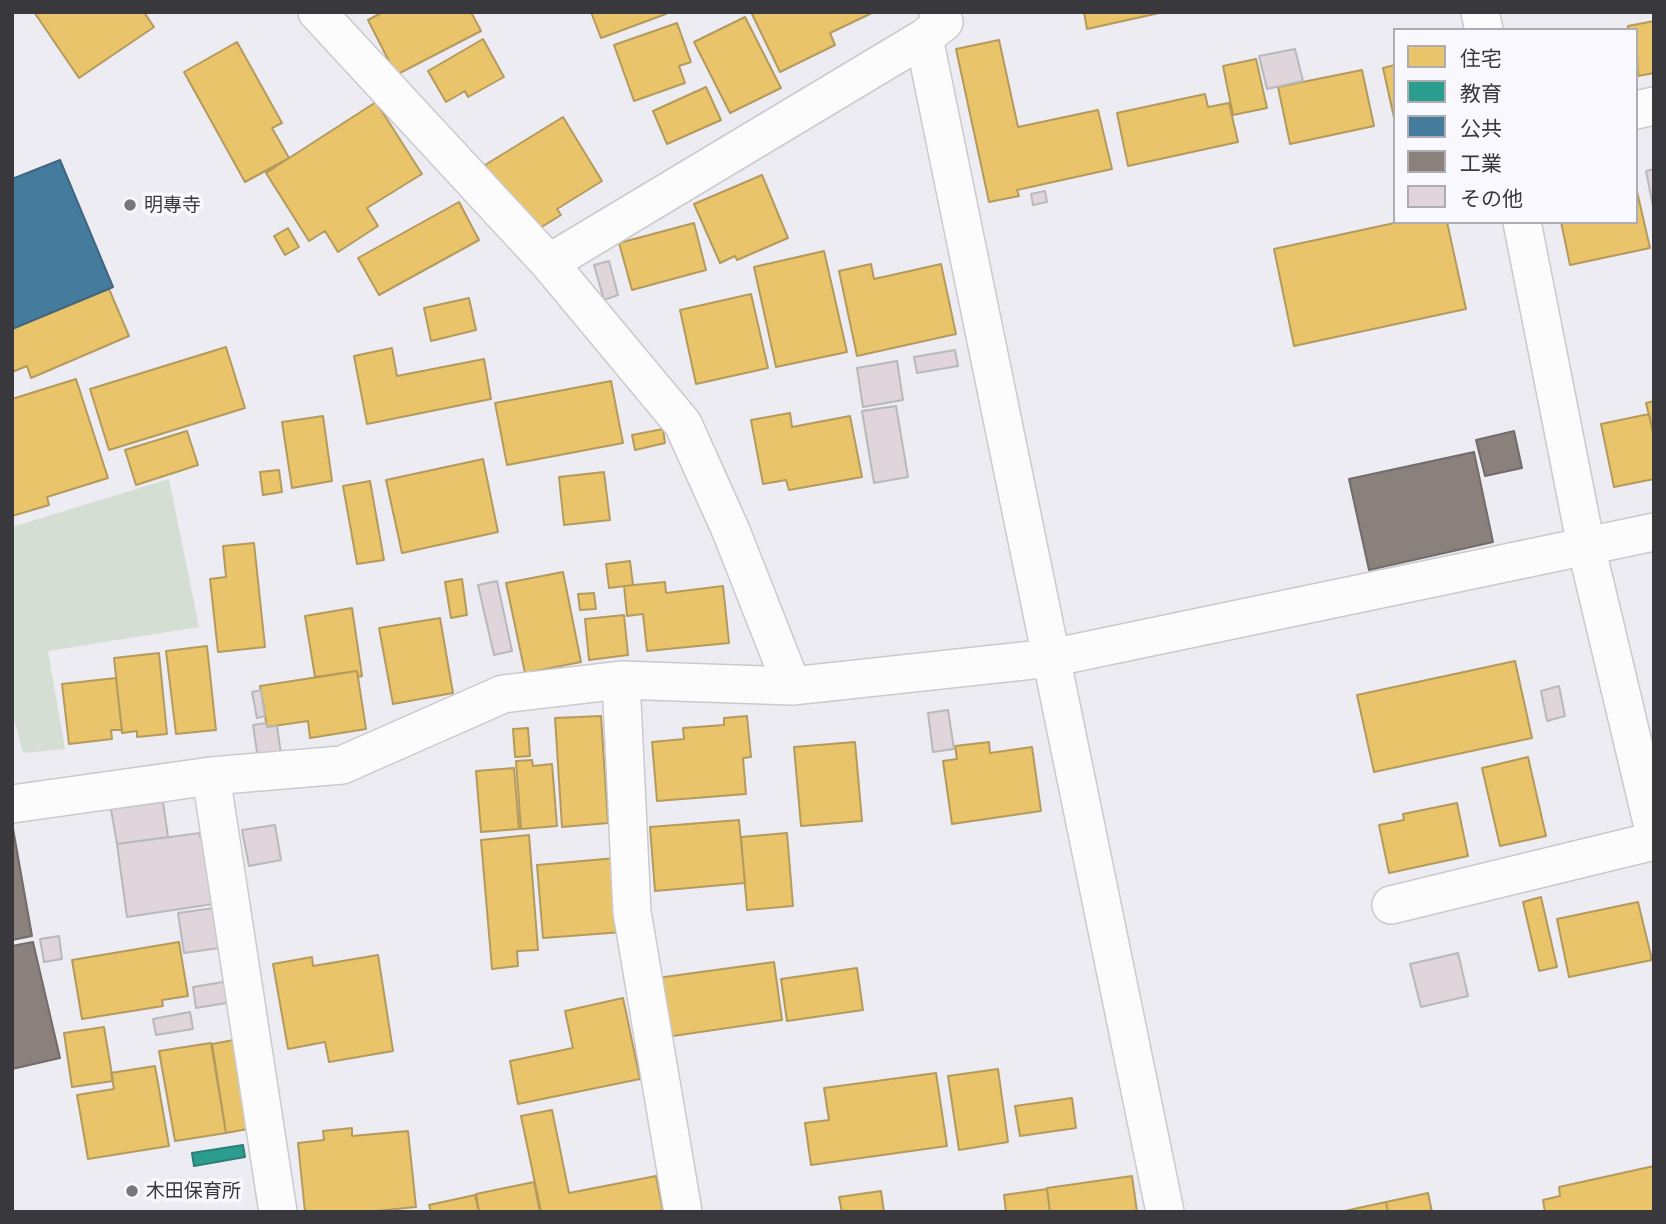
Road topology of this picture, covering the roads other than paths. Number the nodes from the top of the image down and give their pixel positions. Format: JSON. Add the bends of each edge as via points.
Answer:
{"nodes":[{"id":1,"x":317,"y":12,"type":"edge"},
{"id":2,"x":931,"y":25,"type":"edge"},
{"id":3,"x":1522,"y":224,"type":"edge"},
{"id":4,"x":549,"y":263,"type":"junction"},
{"id":5,"x":1654,"y":532,"type":"edge"},
{"id":6,"x":1586,"y":546,"type":"junction"},
{"id":7,"x":1051,"y":658,"type":"junction"},
{"id":8,"x":621,"y":680,"type":"junction"},
{"id":9,"x":792,"y":686,"type":"junction"},
{"id":10,"x":211,"y":776,"type":"junction"},
{"id":11,"x":12,"y":804,"type":"edge"},
{"id":12,"x":1654,"y":831,"type":"edge"},
{"id":13,"x":1654,"y":841,"type":"edge"},
{"id":14,"x":1391,"y":905,"type":"dead end"},
{"id":15,"x":278,"y":1212,"type":"edge"},
{"id":16,"x":683,"y":1212,"type":"edge"},
{"id":17,"x":1165,"y":1212,"type":"edge"}],
"edges":[{"from":1,"to":4,"type":"street"},
{"from":2,"to":4,"type":"street"},
{"from":2,"to":7,"type":"street"},
{"from":3,"to":6,"type":"street"},
{"from":4,"to":9,"type":"street","via":[[683,424]]},
{"from":5,"to":6,"type":"street"},
{"from":6,"to":7,"type":"street"},
{"from":6,"to":12,"type":"street"},
{"from":7,"to":9,"type":"street"},
{"from":7,"to":17,"type":"street"},
{"from":8,"to":9,"type":"street"},
{"from":8,"to":10,"type":"street","via":[[503,694],[342,765]]},
{"from":8,"to":16,"type":"street","via":[[632,912]]},
{"from":10,"to":11,"type":"street"},
{"from":10,"to":15,"type":"street"},
{"from":13,"to":14,"type":"street"}]}
